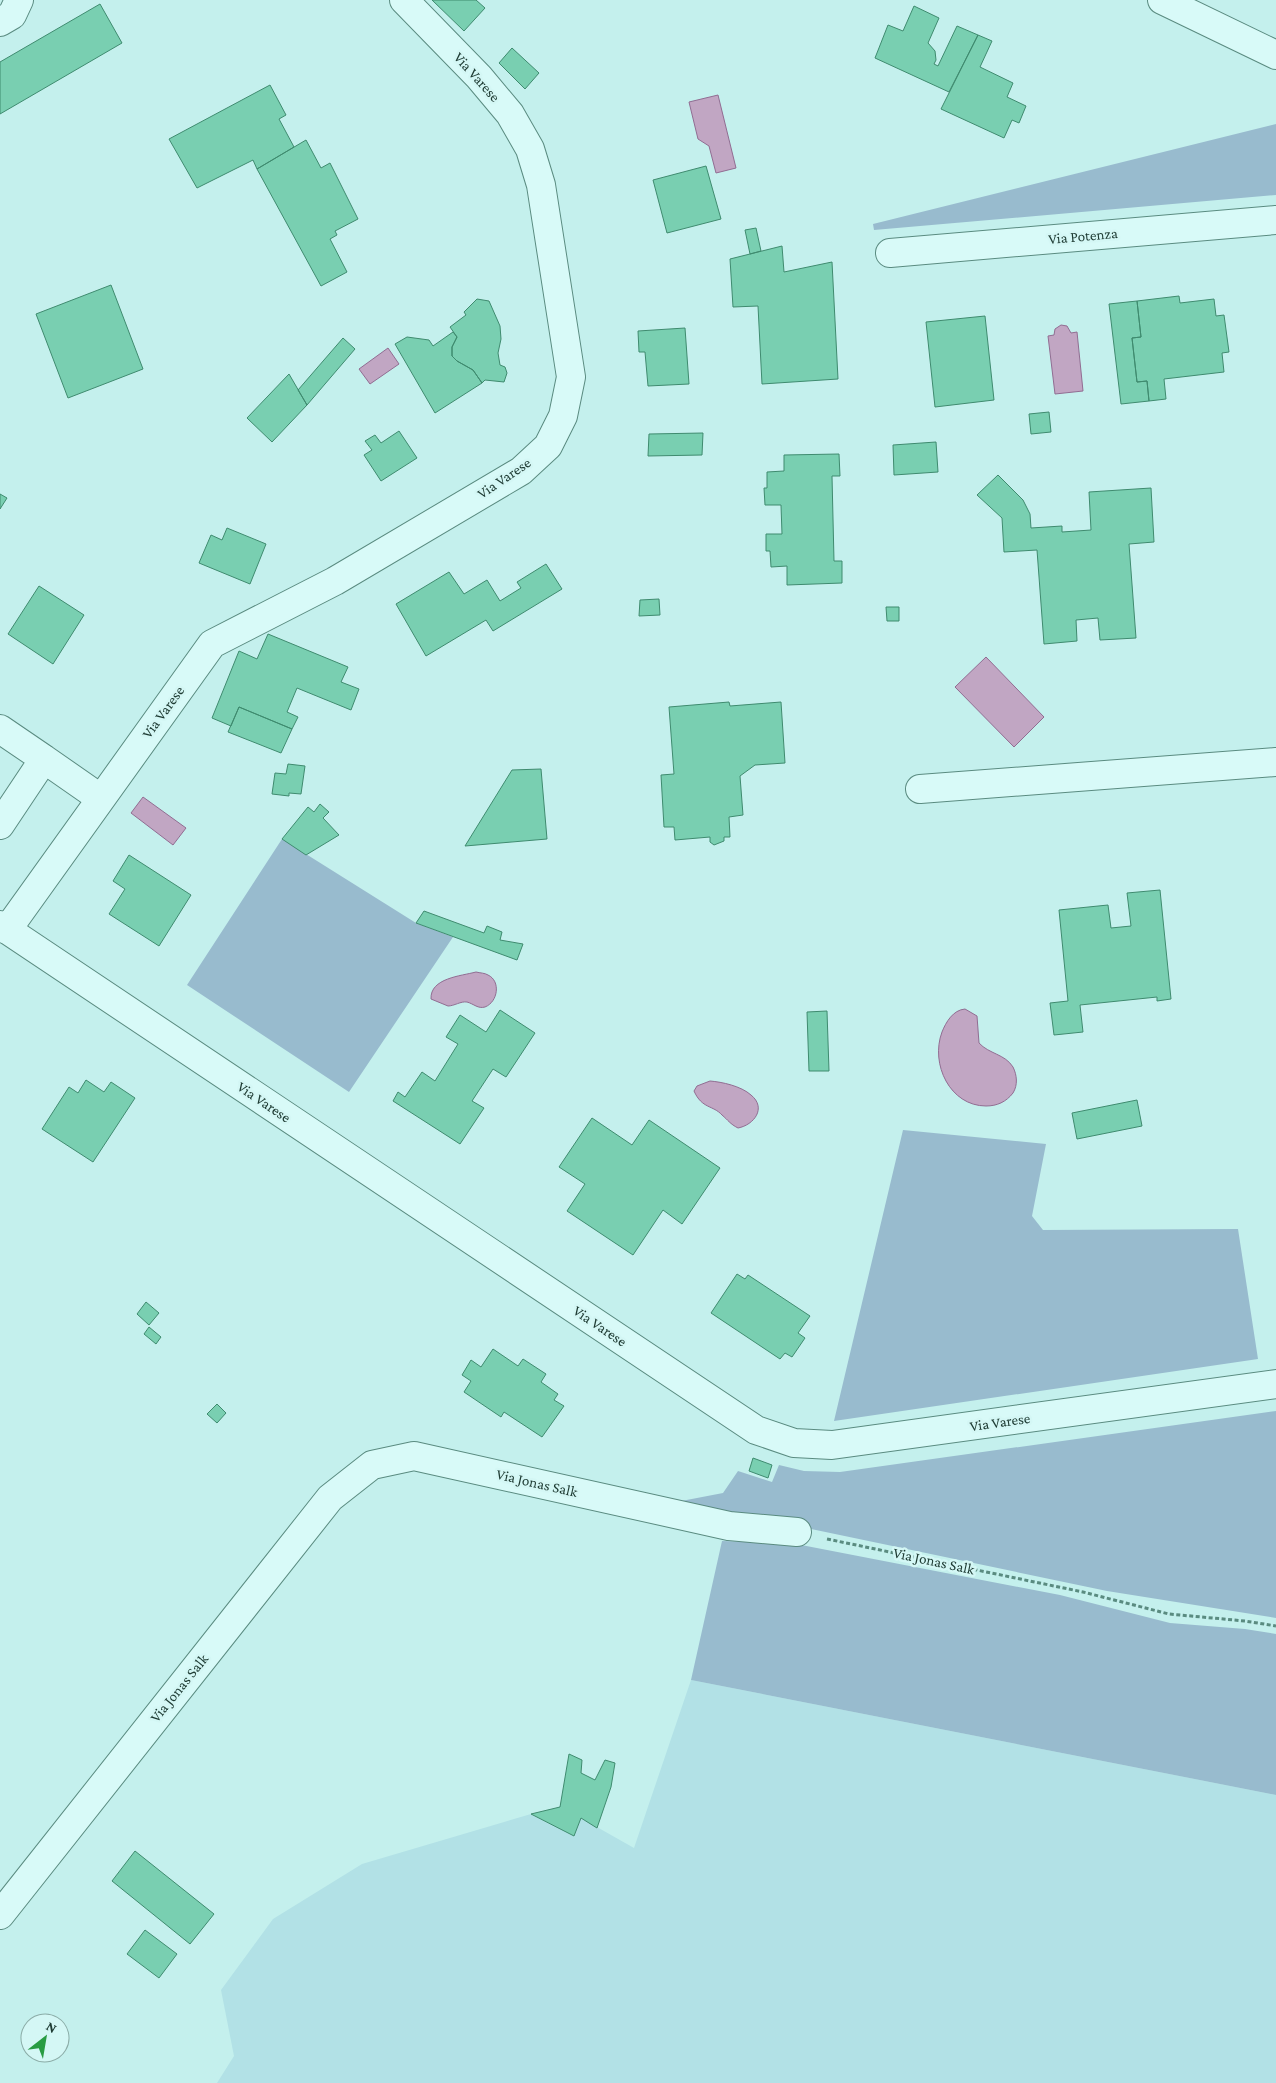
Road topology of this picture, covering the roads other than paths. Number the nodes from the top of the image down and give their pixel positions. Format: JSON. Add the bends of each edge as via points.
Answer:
{"nodes":[{"id":1,"x":20,"y":0,"type":"edge"},
{"id":2,"x":404,"y":0,"type":"edge"},
{"id":3,"x":1162,"y":0,"type":"edge"},
{"id":4,"x":0,"y":22,"type":"edge"},
{"id":5,"x":1276,"y":55,"type":"edge"},
{"id":6,"x":1276,"y":220,"type":"edge"},
{"id":7,"x":890,"y":253,"type":"dead end"},
{"id":8,"x":0,"y":729,"type":"edge"},
{"id":9,"x":44,"y":759,"type":"junction"},
{"id":10,"x":1276,"y":762,"type":"edge"},
{"id":11,"x":920,"y":789,"type":"dead end"},
{"id":12,"x":100,"y":798,"type":"junction"},
{"id":13,"x":0,"y":825,"type":"edge"},
{"id":14,"x":4,"y":928,"type":"edge"},
{"id":15,"x":1276,"y":1384,"type":"edge"},
{"id":16,"x":796,"y":1532,"type":"road end"},
{"id":17,"x":0,"y":1915,"type":"edge"}],
"edges":[{"from":1,"to":4,"type":"street","via":[[12,16]]},
{"from":2,"to":12,"type":"street","name":"Via Varese","via":[[479,77],[510,114],[530,149],[541,185],[571,377],[563,416],[548,446],[521,471],[335,582],[212,644]]},
{"from":3,"to":5,"type":"street"},
{"from":6,"to":7,"type":"street","name":"Via Potenza"},
{"from":8,"to":9,"type":"street"},
{"from":9,"to":12,"type":"street"},
{"from":9,"to":13,"type":"street"},
{"from":10,"to":11,"type":"street"},
{"from":12,"to":14,"type":"street","name":"Via Varese"},
{"from":14,"to":15,"type":"street","name":"Via Varese","via":[[756,1430],[794,1443],[832,1445]]},
{"from":16,"to":17,"type":"street","name":"Via Jonas Salk","via":[[728,1526],[414,1456],[372,1465],[330,1498]]}]}
